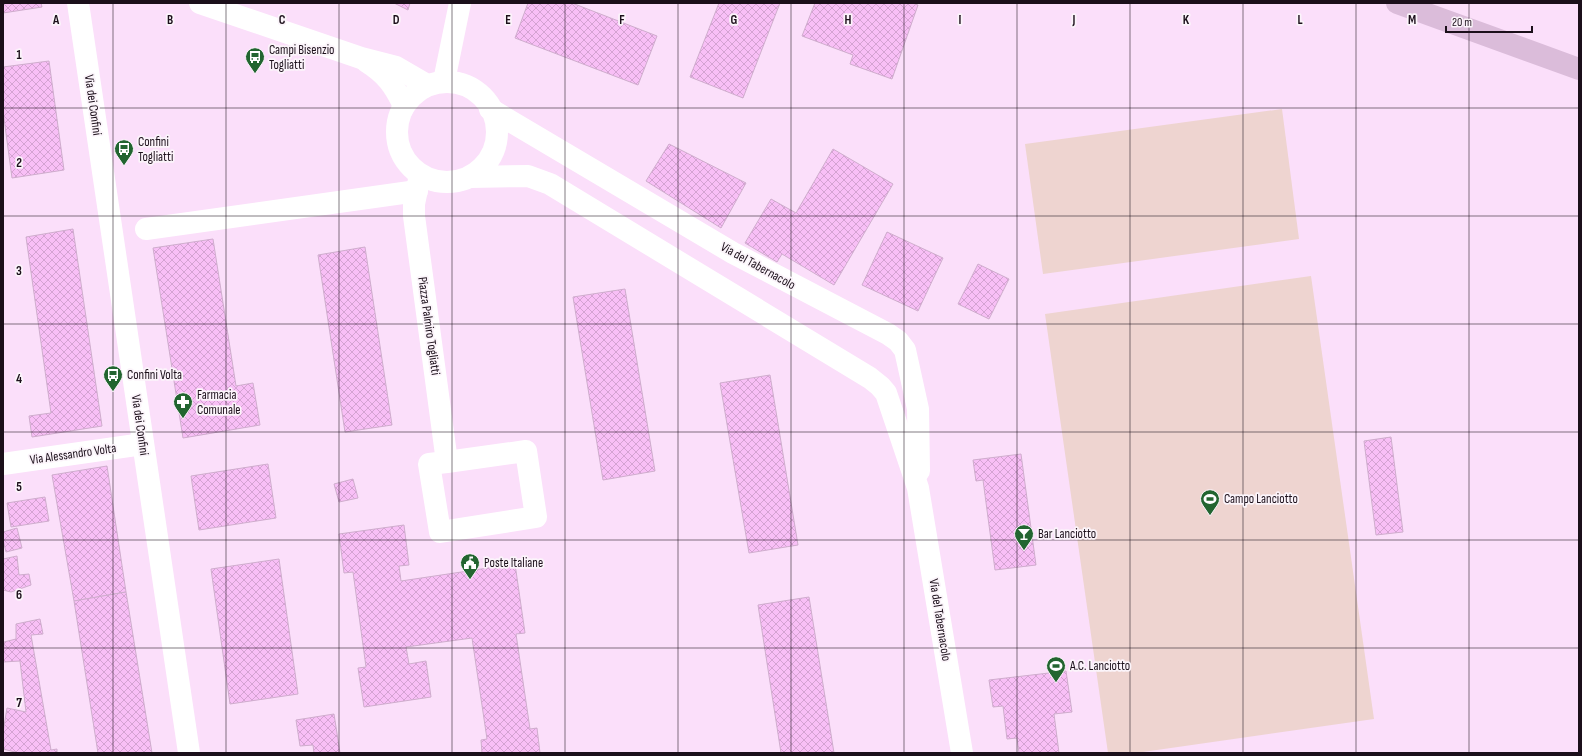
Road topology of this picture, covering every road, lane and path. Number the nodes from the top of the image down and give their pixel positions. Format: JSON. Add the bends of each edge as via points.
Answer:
{"nodes":[{"id":1,"x":78,"y":3,"type":"edge"},
{"id":2,"x":200,"y":3,"type":"edge"},
{"id":3,"x":460,"y":3,"type":"edge"},
{"id":4,"x":1397,"y":3,"type":"edge"},
{"id":5,"x":361,"y":58,"type":"junction"},
{"id":6,"x":1579,"y":69,"type":"edge"},
{"id":7,"x":436,"y":83,"type":"junction"},
{"id":8,"x":404,"y":106,"type":"junction"},
{"id":9,"x":490,"y":109,"type":"junction"},
{"id":10,"x":470,"y":177,"type":"junction"},
{"id":11,"x":419,"y":183,"type":"junction"},
{"id":12,"x":146,"y":229,"type":"dead end"},
{"id":13,"x":143,"y":444,"type":"junction"},
{"id":14,"x":448,"y":462,"type":"junction"},
{"id":15,"x":3,"y":464,"type":"edge"},
{"id":16,"x":918,"y":488,"type":"junction"},
{"id":17,"x":189,"y":753,"type":"edge"},
{"id":18,"x":962,"y":753,"type":"edge"}],
"edges":[{"from":1,"to":13,"type":"street","name":"Via dei Confini"},
{"from":2,"to":5,"type":"street"},
{"from":3,"to":7,"type":"street"},
{"from":4,"to":6,"type":"main road"},
{"from":5,"to":7,"type":"street","via":[[396,66]]},
{"from":5,"to":8,"type":"street","via":[[388,78]]},
{"from":7,"to":8,"type":"street"},
{"from":7,"to":9,"type":"street","via":[[458,83],[483,100]]},
{"from":8,"to":11,"type":"street","via":[[398,122],[399,144]]},
{"from":9,"to":10,"type":"street","via":[[497,127],[495,150],[488,162]]},
{"from":9,"to":16,"type":"street","name":"Via del Tabernacolo","via":[[733,253],[898,341],[905,350],[918,409]]},
{"from":10,"to":11,"type":"street","via":[[448,182],[433,180]]},
{"from":10,"to":16,"type":"street","name":"Via del Tabernacolo","via":[[528,176],[550,184],[870,378],[886,393]]},
{"from":11,"to":12,"type":"street"},
{"from":11,"to":14,"type":"street","name":"Piazza Palmiro Togliatti","via":[[414,210],[416,233]]},
{"from":13,"to":15,"type":"street","name":"Via Alessandro Volta"},
{"from":13,"to":17,"type":"street","name":"Via dei Confini"},
{"from":14,"to":14,"type":"street","via":[[429,464],[440,532],[536,517],[526,451]]},
{"from":16,"to":18,"type":"street","name":"Via del Tabernacolo"}]}
